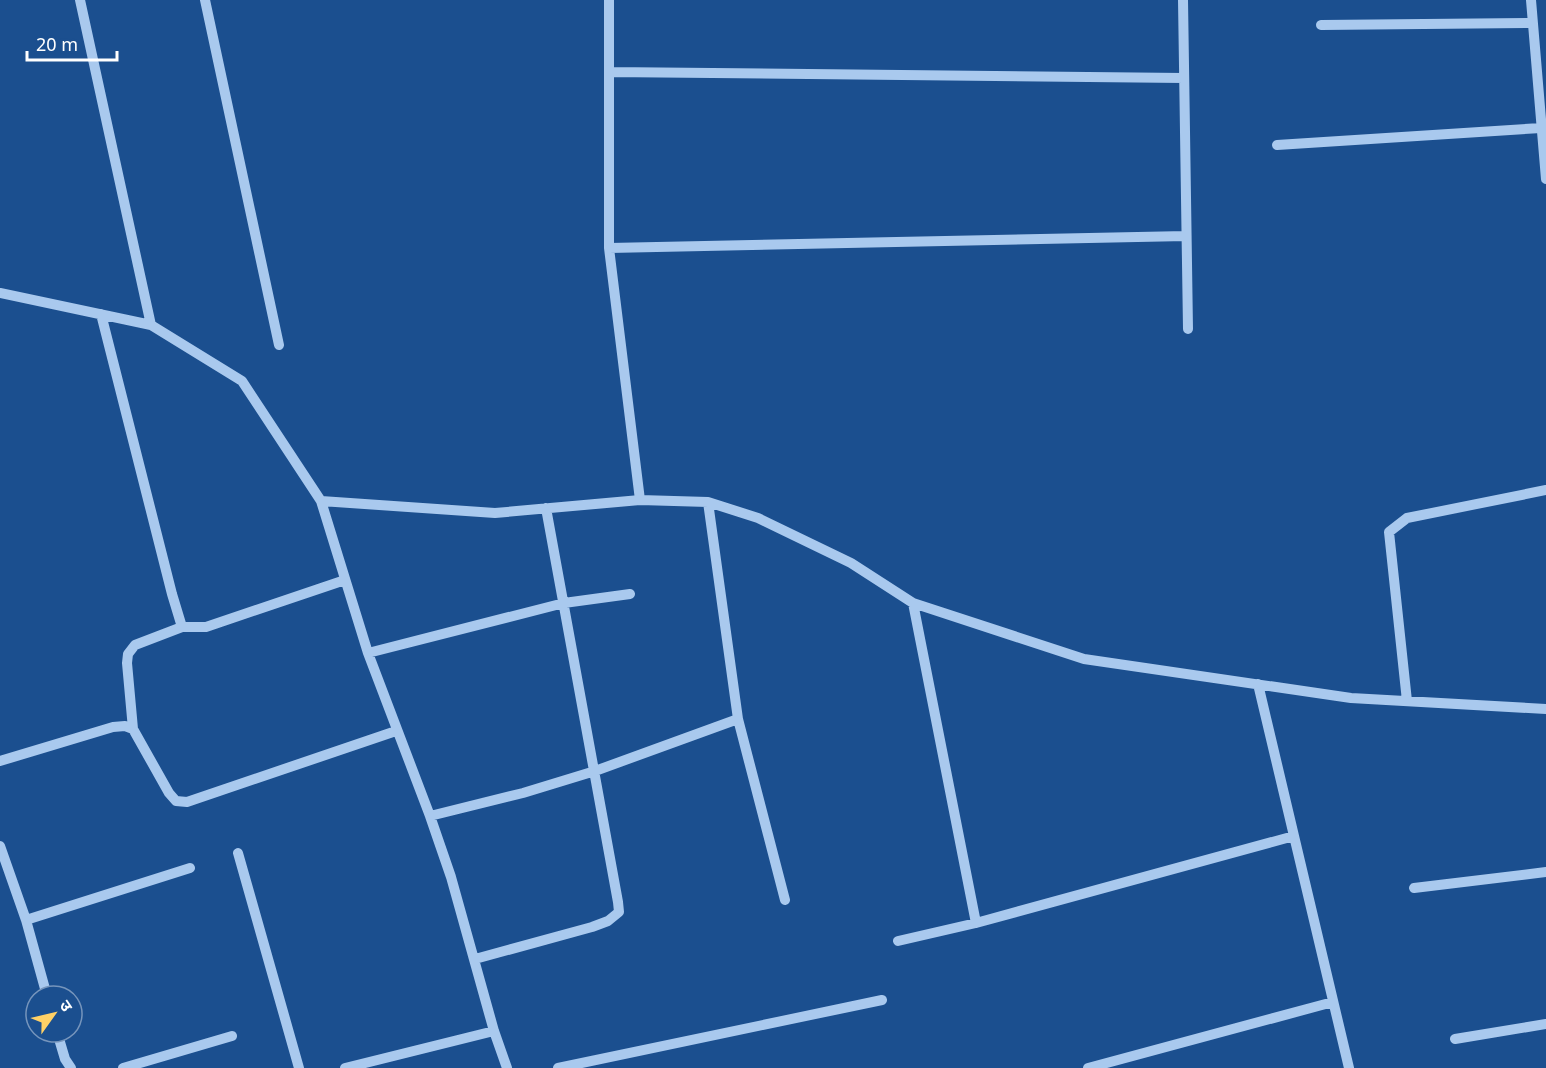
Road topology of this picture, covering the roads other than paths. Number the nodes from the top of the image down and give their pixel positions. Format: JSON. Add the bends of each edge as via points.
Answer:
{"nodes":[{"id":1,"x":80,"y":0,"type":"edge"},
{"id":2,"x":205,"y":0,"type":"edge"},
{"id":3,"x":609,"y":0,"type":"edge"},
{"id":4,"x":1183,"y":0,"type":"edge"},
{"id":5,"x":1531,"y":0,"type":"edge"},
{"id":6,"x":1533,"y":23,"type":"junction"},
{"id":7,"x":1321,"y":25,"type":"dead end"},
{"id":8,"x":609,"y":72,"type":"junction"},
{"id":9,"x":1184,"y":78,"type":"junction"},
{"id":10,"x":1542,"y":128,"type":"junction"},
{"id":11,"x":1277,"y":145,"type":"dead end"},
{"id":12,"x":1546,"y":179,"type":"edge"},
{"id":13,"x":1186,"y":236,"type":"junction"},
{"id":14,"x":609,"y":248,"type":"junction"},
{"id":15,"x":0,"y":294,"type":"edge"},
{"id":16,"x":101,"y":314,"type":"junction"},
{"id":17,"x":151,"y":325,"type":"junction"},
{"id":18,"x":1188,"y":329,"type":"dead end"},
{"id":19,"x":279,"y":345,"type":"dead end"},
{"id":20,"x":1546,"y":490,"type":"edge"},
{"id":21,"x":640,"y":500,"type":"junction"},
{"id":22,"x":321,"y":501,"type":"junction"},
{"id":23,"x":708,"y":502,"type":"junction"},
{"id":24,"x":546,"y":508,"type":"junction"},
{"id":25,"x":345,"y":580,"type":"junction"},
{"id":26,"x":630,"y":594,"type":"dead end"},
{"id":27,"x":564,"y":603,"type":"junction"},
{"id":28,"x":913,"y":603,"type":"junction"},
{"id":29,"x":182,"y":627,"type":"junction"},
{"id":30,"x":368,"y":653,"type":"junction"},
{"id":31,"x":1258,"y":684,"type":"junction"},
{"id":32,"x":1407,"y":701,"type":"junction"},
{"id":33,"x":1546,"y":709,"type":"edge"},
{"id":34,"x":738,"y":719,"type":"junction"},
{"id":35,"x":133,"y":729,"type":"junction"},
{"id":36,"x":396,"y":731,"type":"junction"},
{"id":37,"x":0,"y":761,"type":"edge"},
{"id":38,"x":595,"y":771,"type":"junction"},
{"id":39,"x":430,"y":816,"type":"junction"},
{"id":40,"x":1294,"y":836,"type":"junction"},
{"id":41,"x":0,"y":846,"type":"edge"},
{"id":42,"x":238,"y":853,"type":"dead end"},
{"id":43,"x":190,"y":868,"type":"dead end"},
{"id":44,"x":1546,"y":872,"type":"edge"},
{"id":45,"x":1414,"y":888,"type":"dead end"},
{"id":46,"x":786,"y":900,"type":"dead end"},
{"id":47,"x":26,"y":920,"type":"junction"},
{"id":48,"x":976,"y":923,"type":"junction"},
{"id":49,"x":898,"y":941,"type":"dead end"},
{"id":50,"x":475,"y":959,"type":"junction"},
{"id":51,"x":44,"y":984,"type":"edge"},
{"id":52,"x":882,"y":1000,"type":"dead end"},
{"id":53,"x":1333,"y":1002,"type":"junction"},
{"id":54,"x":1546,"y":1024,"type":"edge"},
{"id":55,"x":494,"y":1031,"type":"junction"},
{"id":56,"x":232,"y":1036,"type":"dead end"},
{"id":57,"x":1455,"y":1039,"type":"dead end"},
{"id":58,"x":61,"y":1044,"type":"edge"},
{"id":59,"x":72,"y":1068,"type":"edge"},
{"id":60,"x":123,"y":1068,"type":"edge"},
{"id":61,"x":298,"y":1068,"type":"edge"},
{"id":62,"x":345,"y":1068,"type":"edge"},
{"id":63,"x":507,"y":1068,"type":"edge"},
{"id":64,"x":558,"y":1068,"type":"edge"},
{"id":65,"x":1088,"y":1068,"type":"edge"},
{"id":66,"x":1349,"y":1068,"type":"edge"}],
"edges":[{"from":1,"to":17,"type":"street"},
{"from":2,"to":19,"type":"street"},
{"from":3,"to":8,"type":"street"},
{"from":4,"to":9,"type":"street"},
{"from":5,"to":6,"type":"street"},
{"from":6,"to":7,"type":"street"},
{"from":6,"to":10,"type":"street"},
{"from":8,"to":9,"type":"street"},
{"from":8,"to":14,"type":"street"},
{"from":9,"to":13,"type":"street"},
{"from":10,"to":11,"type":"street"},
{"from":10,"to":12,"type":"street"},
{"from":13,"to":14,"type":"street"},
{"from":13,"to":18,"type":"street"},
{"from":14,"to":21,"type":"street"},
{"from":15,"to":16,"type":"street"},
{"from":16,"to":17,"type":"street"},
{"from":16,"to":29,"type":"street"},
{"from":17,"to":22,"type":"street","via":[[242,381]]},
{"from":20,"to":32,"type":"street","via":[[1407,518],[1389,532]]},
{"from":21,"to":23,"type":"street"},
{"from":21,"to":24,"type":"street"},
{"from":22,"to":24,"type":"street","via":[[495,513]]},
{"from":22,"to":25,"type":"street"},
{"from":23,"to":28,"type":"street","via":[[758,518],[851,562]]},
{"from":23,"to":34,"type":"street"},
{"from":24,"to":27,"type":"street"},
{"from":25,"to":29,"type":"street","via":[[206,627]]},
{"from":25,"to":30,"type":"street"},
{"from":26,"to":27,"type":"street"},
{"from":27,"to":30,"type":"street"},
{"from":27,"to":38,"type":"street"},
{"from":28,"to":31,"type":"street","via":[[1084,659]]},
{"from":28,"to":48,"type":"street"},
{"from":29,"to":35,"type":"street","via":[[135,645],[128,654]]},
{"from":30,"to":36,"type":"street"},
{"from":31,"to":32,"type":"street","via":[[1351,698]]},
{"from":31,"to":40,"type":"street"},
{"from":32,"to":33,"type":"street"},
{"from":34,"to":38,"type":"street"},
{"from":34,"to":46,"type":"street"},
{"from":35,"to":36,"type":"street","via":[[169,793],[176,801],[187,802]]},
{"from":35,"to":37,"type":"street","via":[[113,727]]},
{"from":36,"to":39,"type":"street"},
{"from":38,"to":39,"type":"street"},
{"from":38,"to":50,"type":"street","via":[[619,912],[592,927]]},
{"from":39,"to":50,"type":"street"},
{"from":40,"to":48,"type":"street"},
{"from":40,"to":53,"type":"street"},
{"from":41,"to":47,"type":"street"},
{"from":42,"to":61,"type":"street"},
{"from":43,"to":47,"type":"street"},
{"from":44,"to":45,"type":"street"},
{"from":47,"to":51,"type":"street"},
{"from":48,"to":49,"type":"street"},
{"from":50,"to":55,"type":"street"},
{"from":52,"to":64,"type":"street"},
{"from":53,"to":65,"type":"street"},
{"from":53,"to":66,"type":"street"},
{"from":54,"to":57,"type":"street"},
{"from":55,"to":62,"type":"street"},
{"from":55,"to":63,"type":"street"},
{"from":56,"to":60,"type":"street"},
{"from":58,"to":59,"type":"street"}]}
